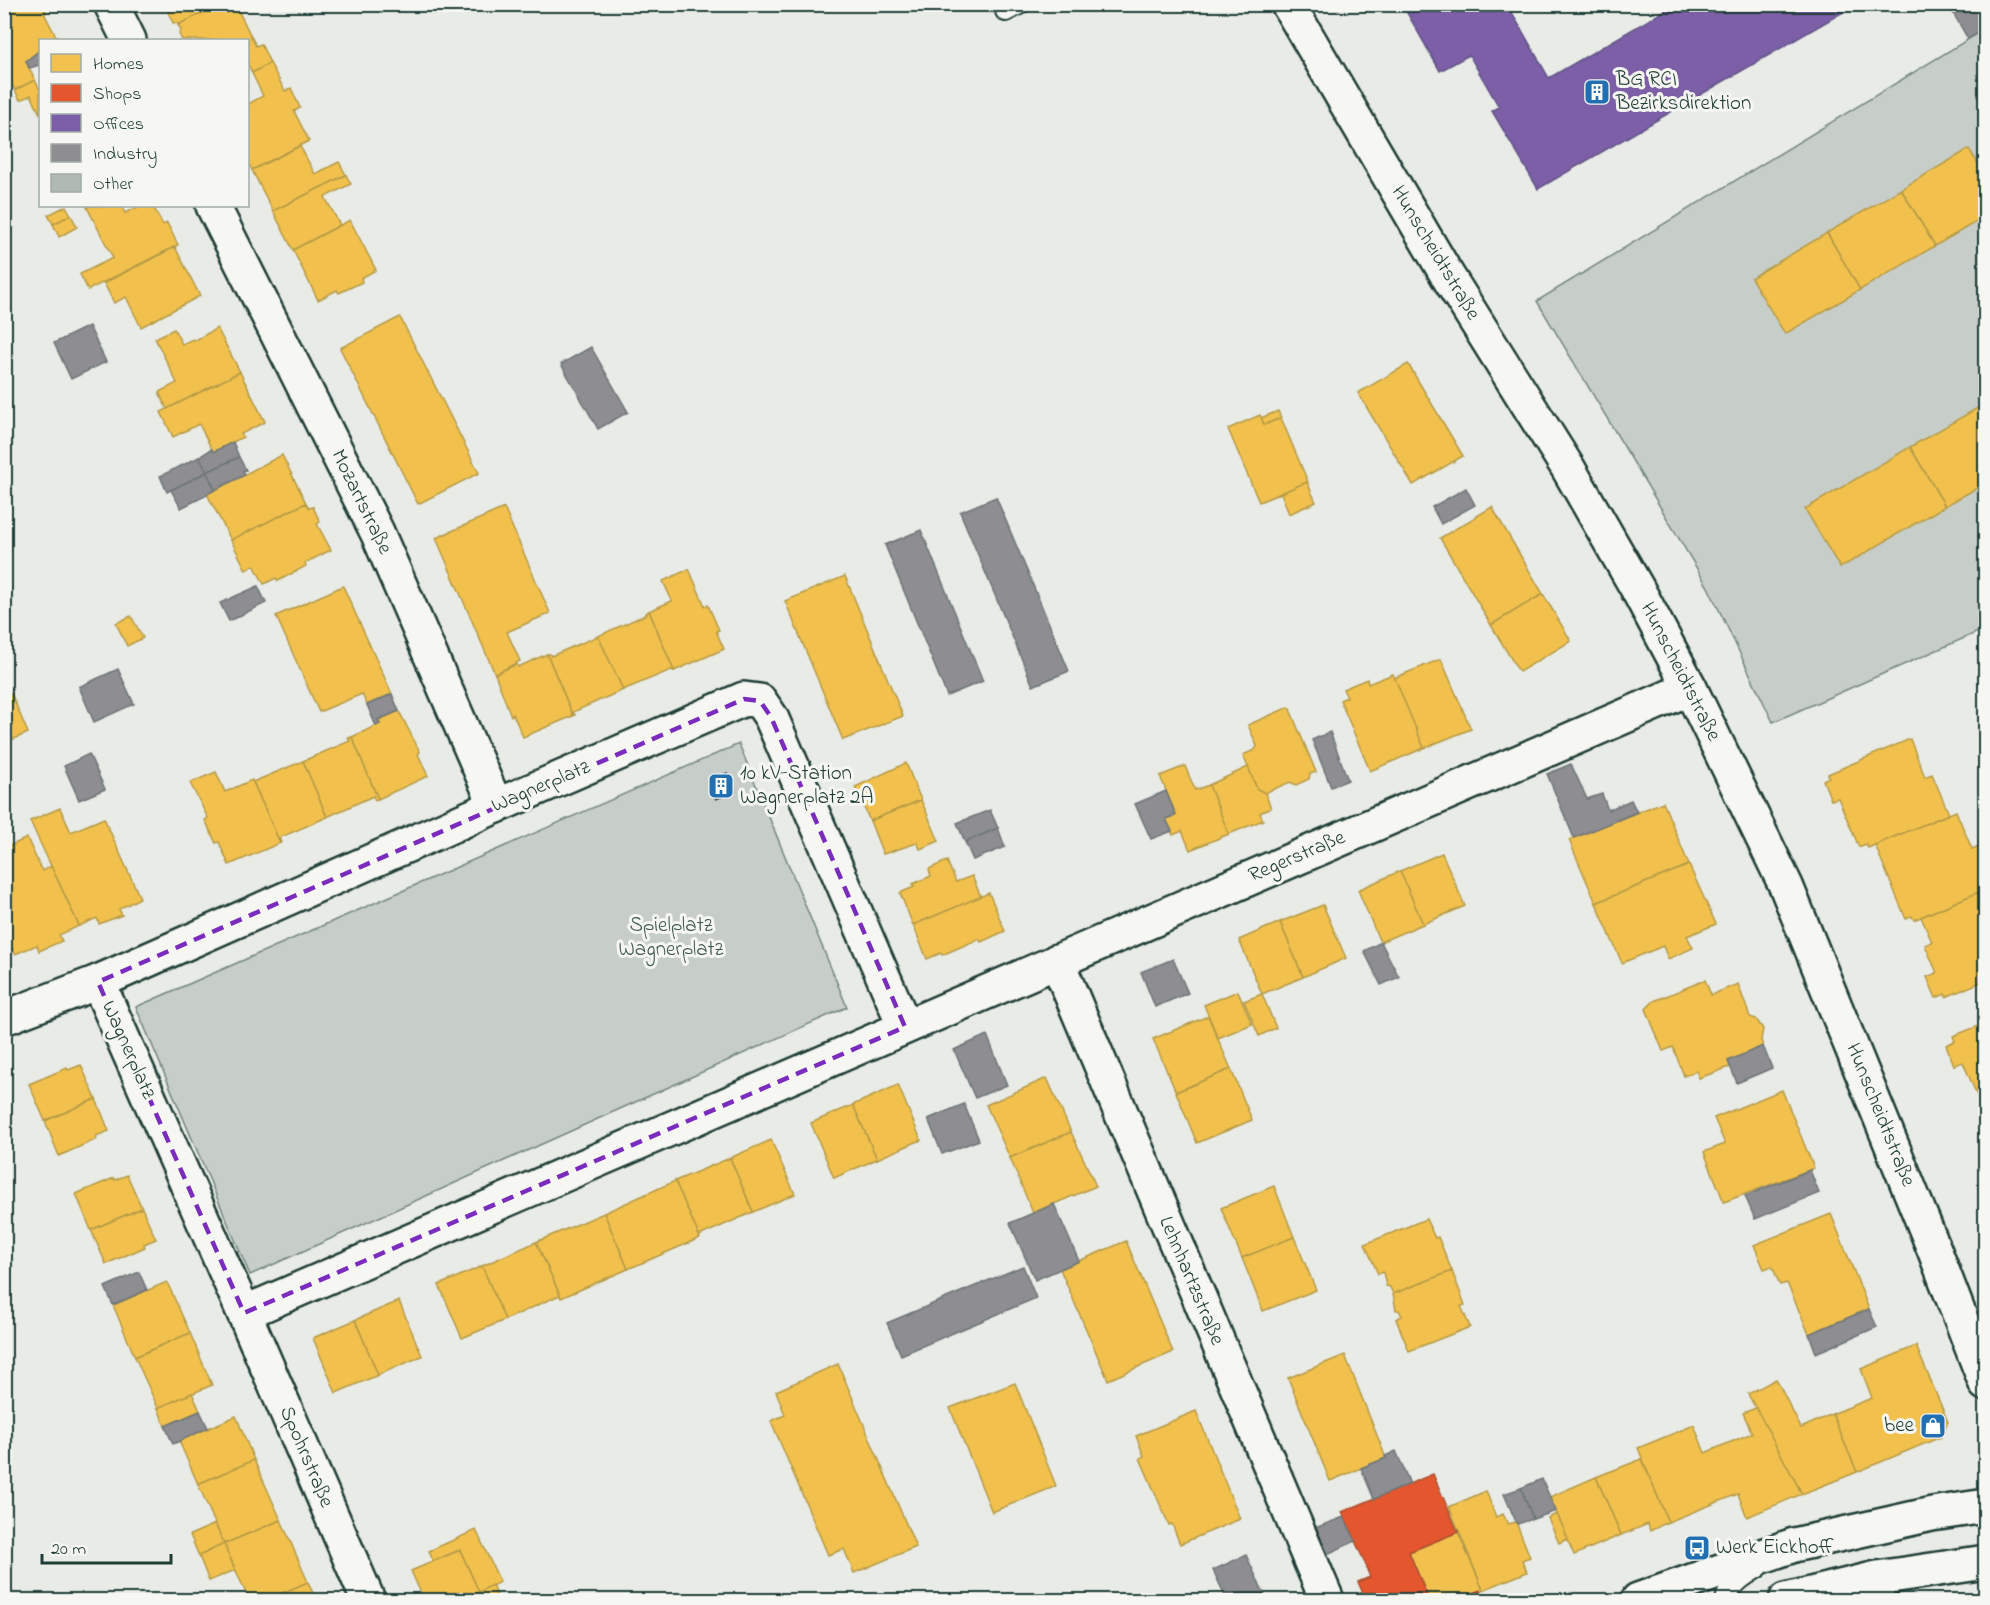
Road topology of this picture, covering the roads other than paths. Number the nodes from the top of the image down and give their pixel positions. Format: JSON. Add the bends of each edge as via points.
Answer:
{"nodes":[{"id":1,"x":111,"y":4,"type":"edge"},
{"id":2,"x":1288,"y":4,"type":"edge"},
{"id":3,"x":128,"y":39,"type":"edge"},
{"id":4,"x":214,"y":207,"type":"edge"},
{"id":5,"x":1690,"y":688,"type":"junction"},
{"id":6,"x":496,"y":806,"type":"junction"},
{"id":7,"x":1057,"y":961,"type":"junction"},
{"id":8,"x":98,"y":982,"type":"junction"},
{"id":9,"x":4,"y":1018,"type":"edge"},
{"id":10,"x":905,"y":1027,"type":"junction"},
{"id":11,"x":244,"y":1313,"type":"junction"},
{"id":12,"x":1986,"y":1384,"type":"edge"},
{"id":13,"x":1986,"y":1506,"type":"edge"},
{"id":14,"x":1794,"y":1545,"type":"junction"},
{"id":15,"x":1986,"y":1562,"type":"edge"},
{"id":16,"x":1881,"y":1589,"type":"edge"},
{"id":17,"x":368,"y":1600,"type":"edge"},
{"id":18,"x":1326,"y":1600,"type":"edge"},
{"id":19,"x":1638,"y":1600,"type":"edge"},
{"id":20,"x":1726,"y":1600,"type":"edge"},
{"id":21,"x":1786,"y":1600,"type":"edge"}],
"edges":[{"from":1,"to":3,"type":"street"},
{"from":2,"to":5,"type":"street","name":"Hunscheidtstraße","via":[[1447,275],[1568,468]]},
{"from":4,"to":6,"type":"street","name":"Mozartstraße","via":[[378,532]]},
{"from":5,"to":7,"type":"street","name":"Regerstraße"},
{"from":5,"to":12,"type":"street","name":"Hunscheidtstraße","via":[[1786,886]]},
{"from":6,"to":8,"type":"street","name":"Wagnerplatz"},
{"from":6,"to":10,"type":"street","name":"Wagnerplatz","via":[[744,699],[760,701],[775,727]]},
{"from":7,"to":10,"type":"street","name":"Regerstraße"},
{"from":7,"to":18,"type":"street","name":"Lehnhartzstraße"},
{"from":8,"to":9,"type":"street"},
{"from":8,"to":11,"type":"street","name":"Wagnerplatz"},
{"from":10,"to":11,"type":"street"},
{"from":11,"to":17,"type":"street","name":"Spohrstraße"},
{"from":13,"to":14,"type":"street"},
{"from":14,"to":19,"type":"street"},
{"from":14,"to":20,"type":"lane","via":[[1741,1577]]},
{"from":15,"to":16,"type":"street"},
{"from":16,"to":21,"type":"street"}]}
